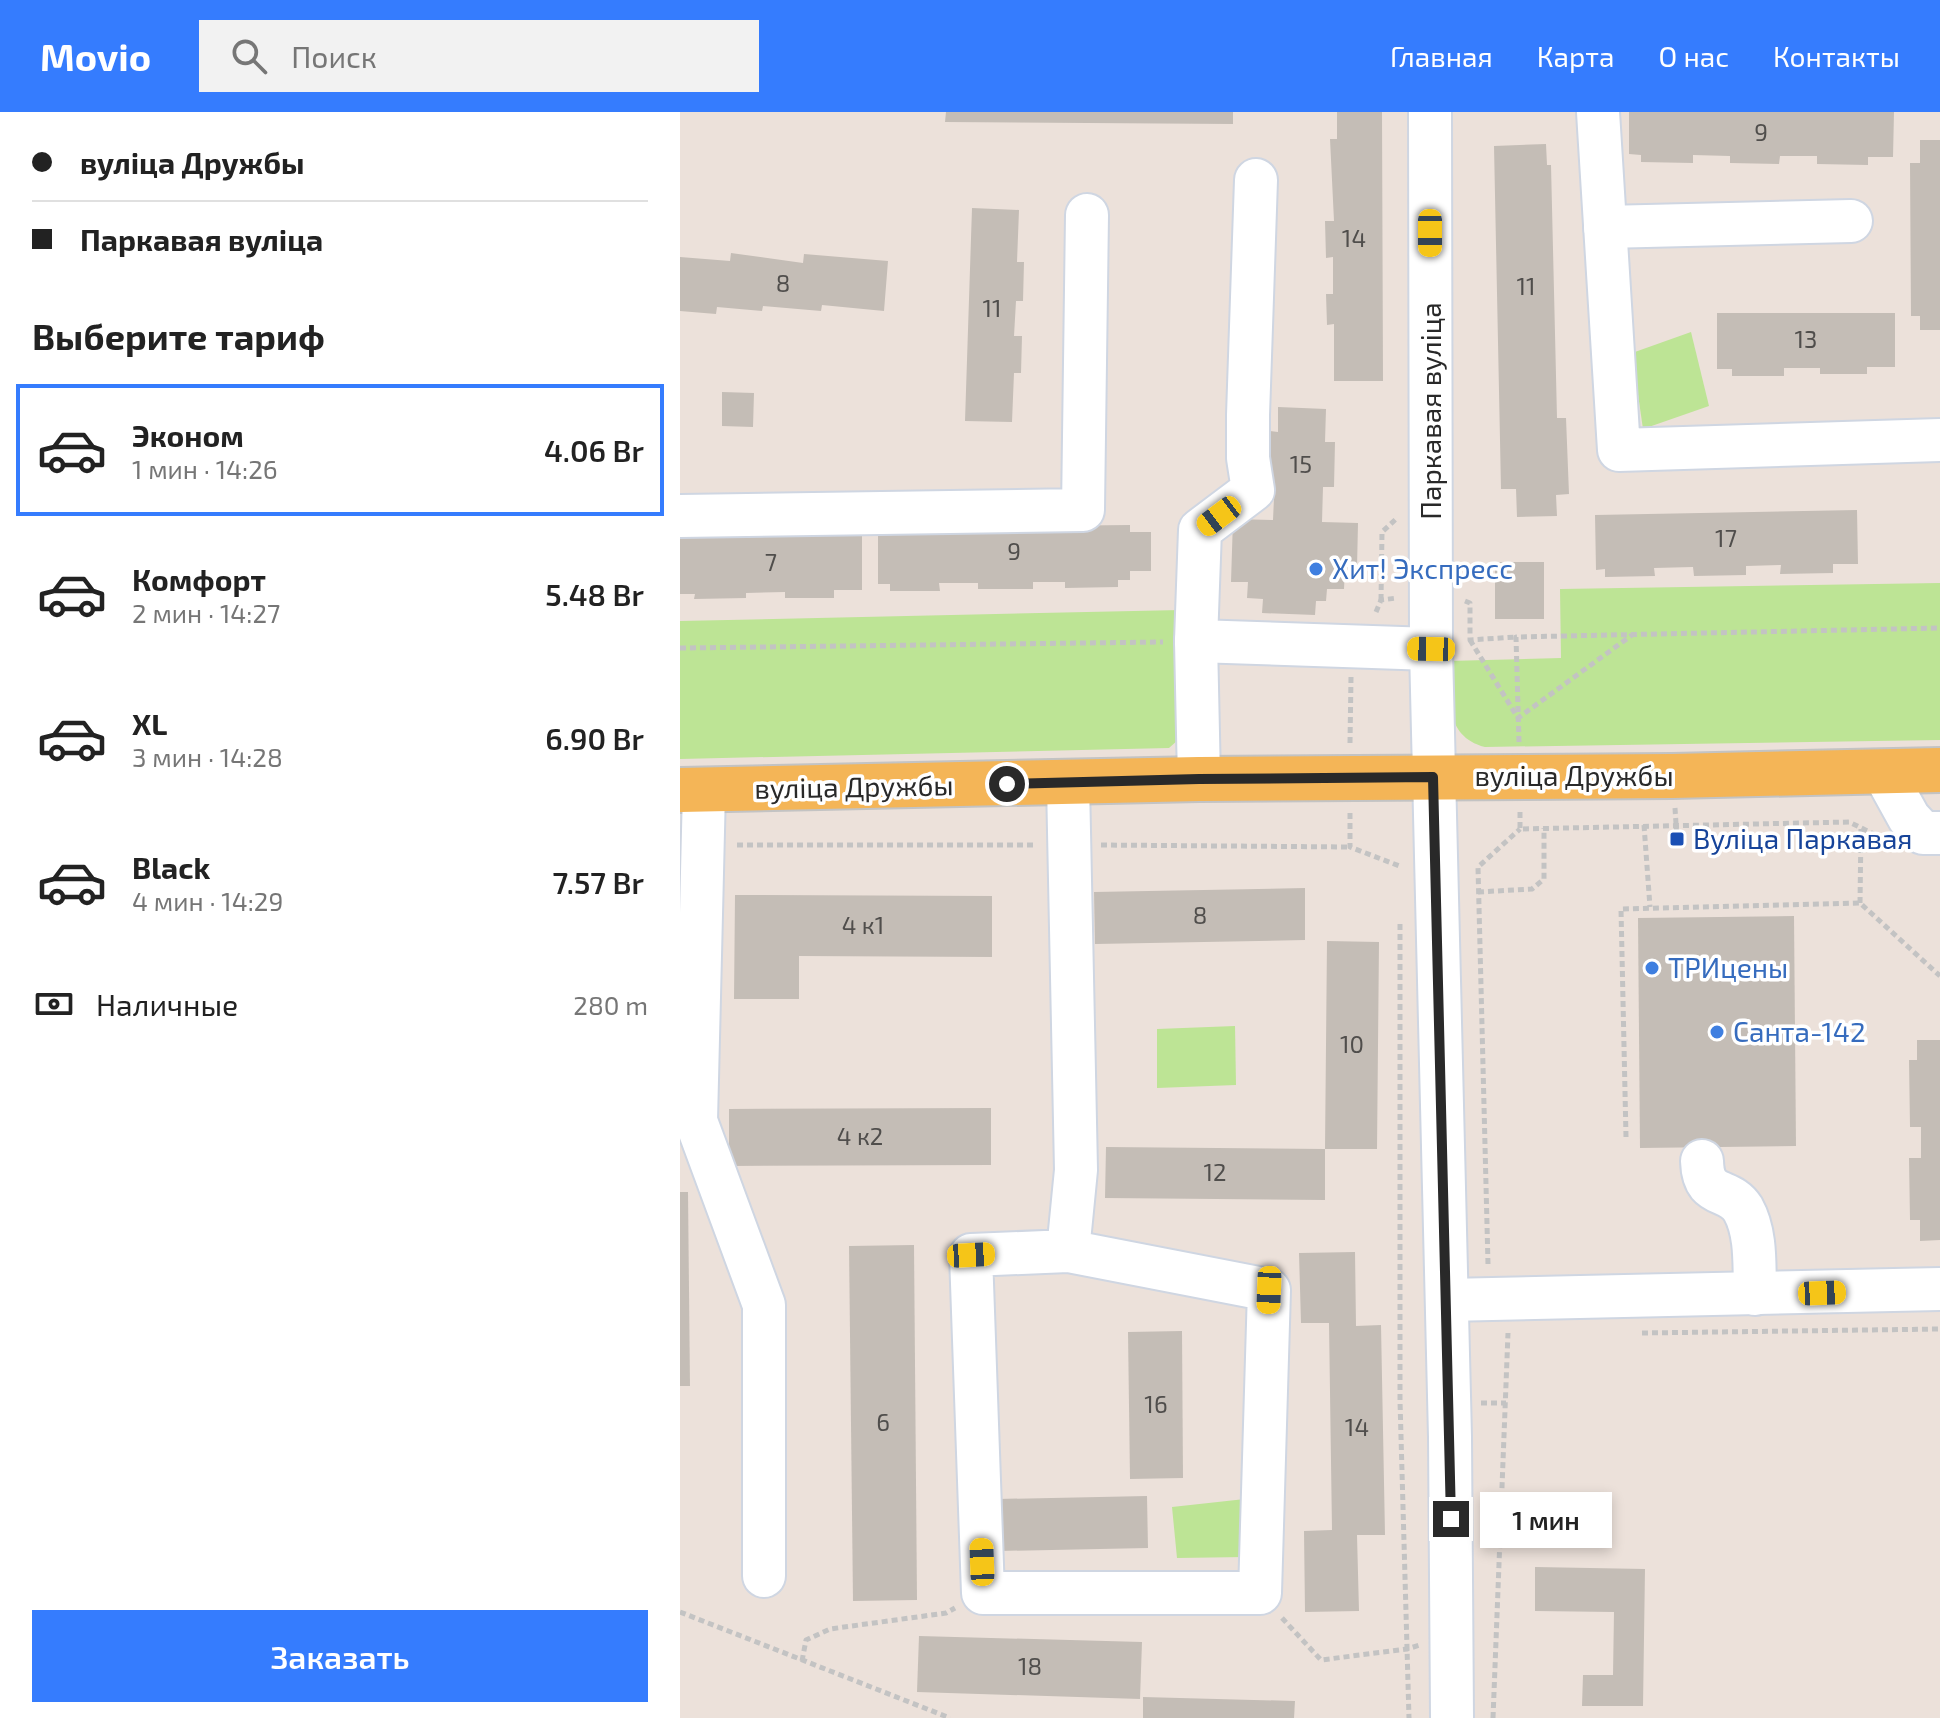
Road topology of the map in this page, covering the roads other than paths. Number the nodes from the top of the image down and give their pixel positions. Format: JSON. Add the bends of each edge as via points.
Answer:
{"nodes":[{"id":1,"x":1430,"y":112,"type":"edge"},
{"id":2,"x":1598,"y":112,"type":"edge"},
{"id":3,"x":1256,"y":180,"type":"dead end"},
{"id":4,"x":1087,"y":215,"type":"dead end"},
{"id":5,"x":1851,"y":221,"type":"dead end"},
{"id":6,"x":1605,"y":227,"type":"junction"},
{"id":7,"x":1940,"y":440,"type":"edge"},
{"id":8,"x":680,"y":516,"type":"edge"},
{"id":9,"x":1196,"y":641,"type":"junction"},
{"id":10,"x":1431,"y":649,"type":"junction"},
{"id":11,"x":1940,"y":770,"type":"edge"},
{"id":12,"x":1883,"y":771,"type":"junction"},
{"id":13,"x":1433,"y":777,"type":"junction"},
{"id":14,"x":1199,"y":779,"type":"junction"},
{"id":15,"x":1068,"y":783,"type":"junction"},
{"id":16,"x":692,"y":790,"type":"edge"},
{"id":17,"x":1940,"y":833,"type":"edge"},
{"id":18,"x":688,"y":1121,"type":"edge"},
{"id":19,"x":1702,"y":1161,"type":"dead end"},
{"id":20,"x":1068,"y":1251,"type":"junction"},
{"id":21,"x":1940,"y":1289,"type":"edge"},
{"id":22,"x":1755,"y":1294,"type":"junction"},
{"id":23,"x":1447,"y":1300,"type":"junction"},
{"id":24,"x":764,"y":1576,"type":"dead end"},
{"id":25,"x":1452,"y":1718,"type":"edge"}],
"edges":[{"from":1,"to":10,"type":"street","name":"Паркавая вуліца"},
{"from":2,"to":6,"type":"street"},
{"from":3,"to":9,"type":"street","via":[[1248,415],[1253,490],[1200,530]]},
{"from":4,"to":8,"type":"street","via":[[1083,510]]},
{"from":5,"to":6,"type":"street"},
{"from":6,"to":7,"type":"street","via":[[1619,450]]},
{"from":9,"to":10,"type":"street"},
{"from":9,"to":14,"type":"street"},
{"from":10,"to":13,"type":"street","name":"Паркавая вуліца"},
{"from":11,"to":12,"type":"main road","name":"вуліца Дружбы"},
{"from":12,"to":13,"type":"main road","name":"вуліца Дружбы"},
{"from":12,"to":17,"type":"street","via":[[1915,826],[1923,833]]},
{"from":13,"to":14,"type":"main road","name":"вуліца Дружбы"},
{"from":13,"to":23,"type":"street","name":"Паркавая вуліца"},
{"from":14,"to":15,"type":"main road","name":"вуліца Дружбы"},
{"from":15,"to":16,"type":"main road","name":"вуліца Дружбы"},
{"from":15,"to":20,"type":"street","via":[[1076,1170]]},
{"from":16,"to":18,"type":"street","via":[[703,845]]},
{"from":18,"to":24,"type":"street","via":[[764,1305]]},
{"from":19,"to":22,"type":"street","via":[[1708,1186],[1741,1206],[1752,1230]]},
{"from":20,"to":20,"type":"street","via":[[1269,1290],[1260,1593],[983,1593],[971,1255]]},
{"from":21,"to":22,"type":"street"},
{"from":22,"to":23,"type":"street"},
{"from":23,"to":25,"type":"street","name":"Паркавая вуліца"}]}
